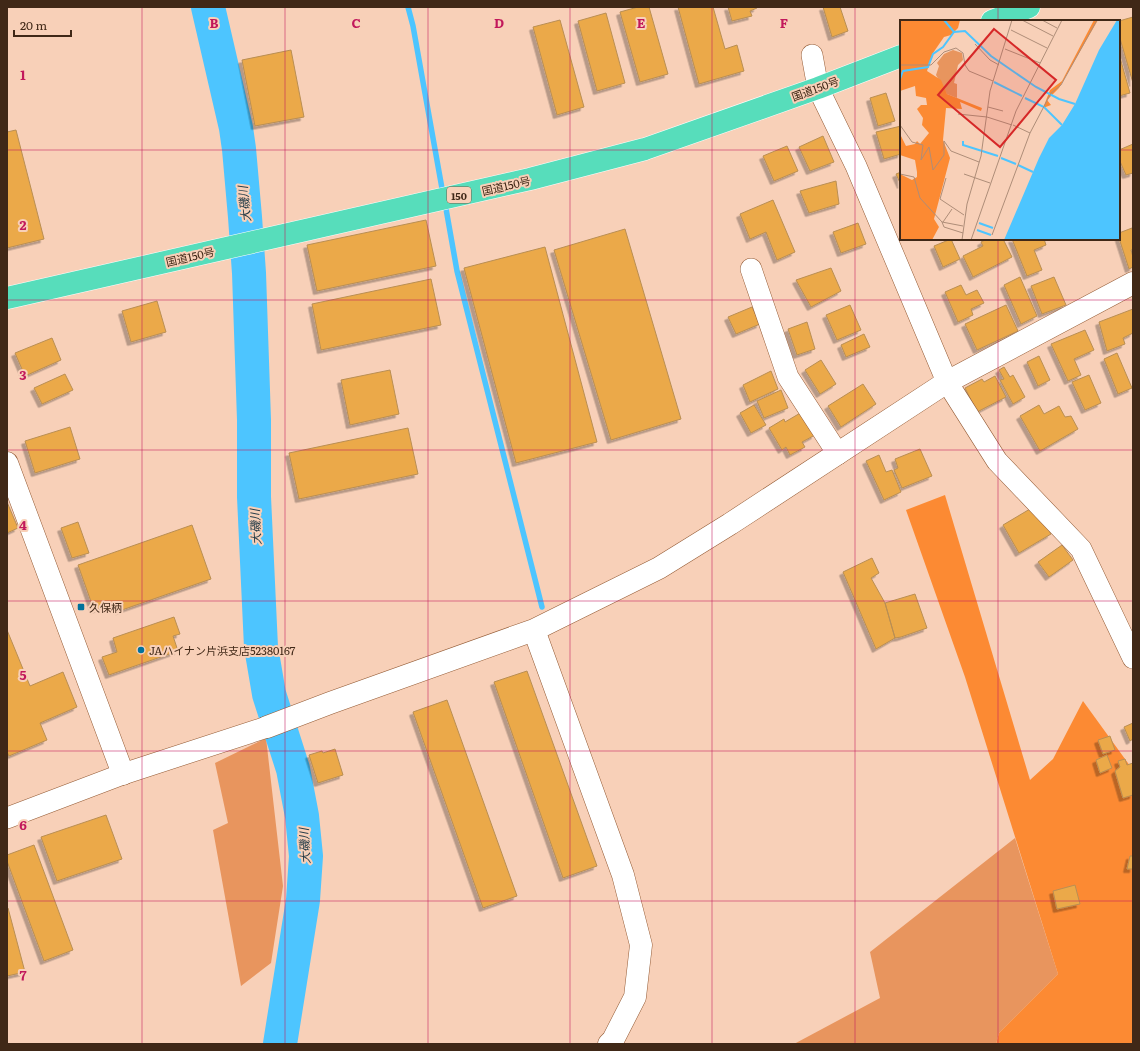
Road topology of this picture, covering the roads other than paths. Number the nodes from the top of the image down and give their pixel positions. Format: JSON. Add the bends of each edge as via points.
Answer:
{"nodes":[{"id":1,"x":1029,"y":7,"type":"edge"},
{"id":2,"x":995,"y":20,"type":"edge"},
{"id":3,"x":812,"y":55,"type":"dead end"},
{"id":4,"x":900,"y":56,"type":"edge"},
{"id":5,"x":818,"y":88,"type":"junction"},
{"id":6,"x":751,"y":269,"type":"dead end"},
{"id":7,"x":1133,"y":283,"type":"edge"},
{"id":8,"x":7,"y":298,"type":"edge"},
{"id":9,"x":946,"y":382,"type":"junction"},
{"id":10,"x":838,"y":454,"type":"junction"},
{"id":11,"x":7,"y":463,"type":"edge"},
{"id":12,"x":534,"y":630,"type":"junction"},
{"id":13,"x":1133,"y":658,"type":"edge"},
{"id":14,"x":268,"y":727,"type":"joint"},
{"id":15,"x":123,"y":774,"type":"junction"},
{"id":16,"x":7,"y":818,"type":"edge"},
{"id":17,"x":609,"y":1044,"type":"edge"}],
"edges":[{"from":1,"to":2,"type":"highway"},
{"from":3,"to":5,"type":"street"},
{"from":4,"to":5,"type":"highway","name":"国道150号","number":"150"},
{"from":5,"to":8,"type":"highway","name":"国道150号","number":"150","via":[[645,149],[530,179]]},
{"from":5,"to":9,"type":"street","via":[[856,166]]},
{"from":6,"to":10,"type":"street","via":[[788,377]]},
{"from":7,"to":9,"type":"street"},
{"from":9,"to":10,"type":"street"},
{"from":9,"to":13,"type":"street","via":[[997,461],[1081,549]]},
{"from":10,"to":12,"type":"street","via":[[659,568]]},
{"from":11,"to":15,"type":"street"},
{"from":12,"to":14,"type":"street"},
{"from":12,"to":17,"type":"street","via":[[623,875],[640,945],[635,997]]},
{"from":14,"to":15,"type":"street"},
{"from":15,"to":16,"type":"street"}]}
